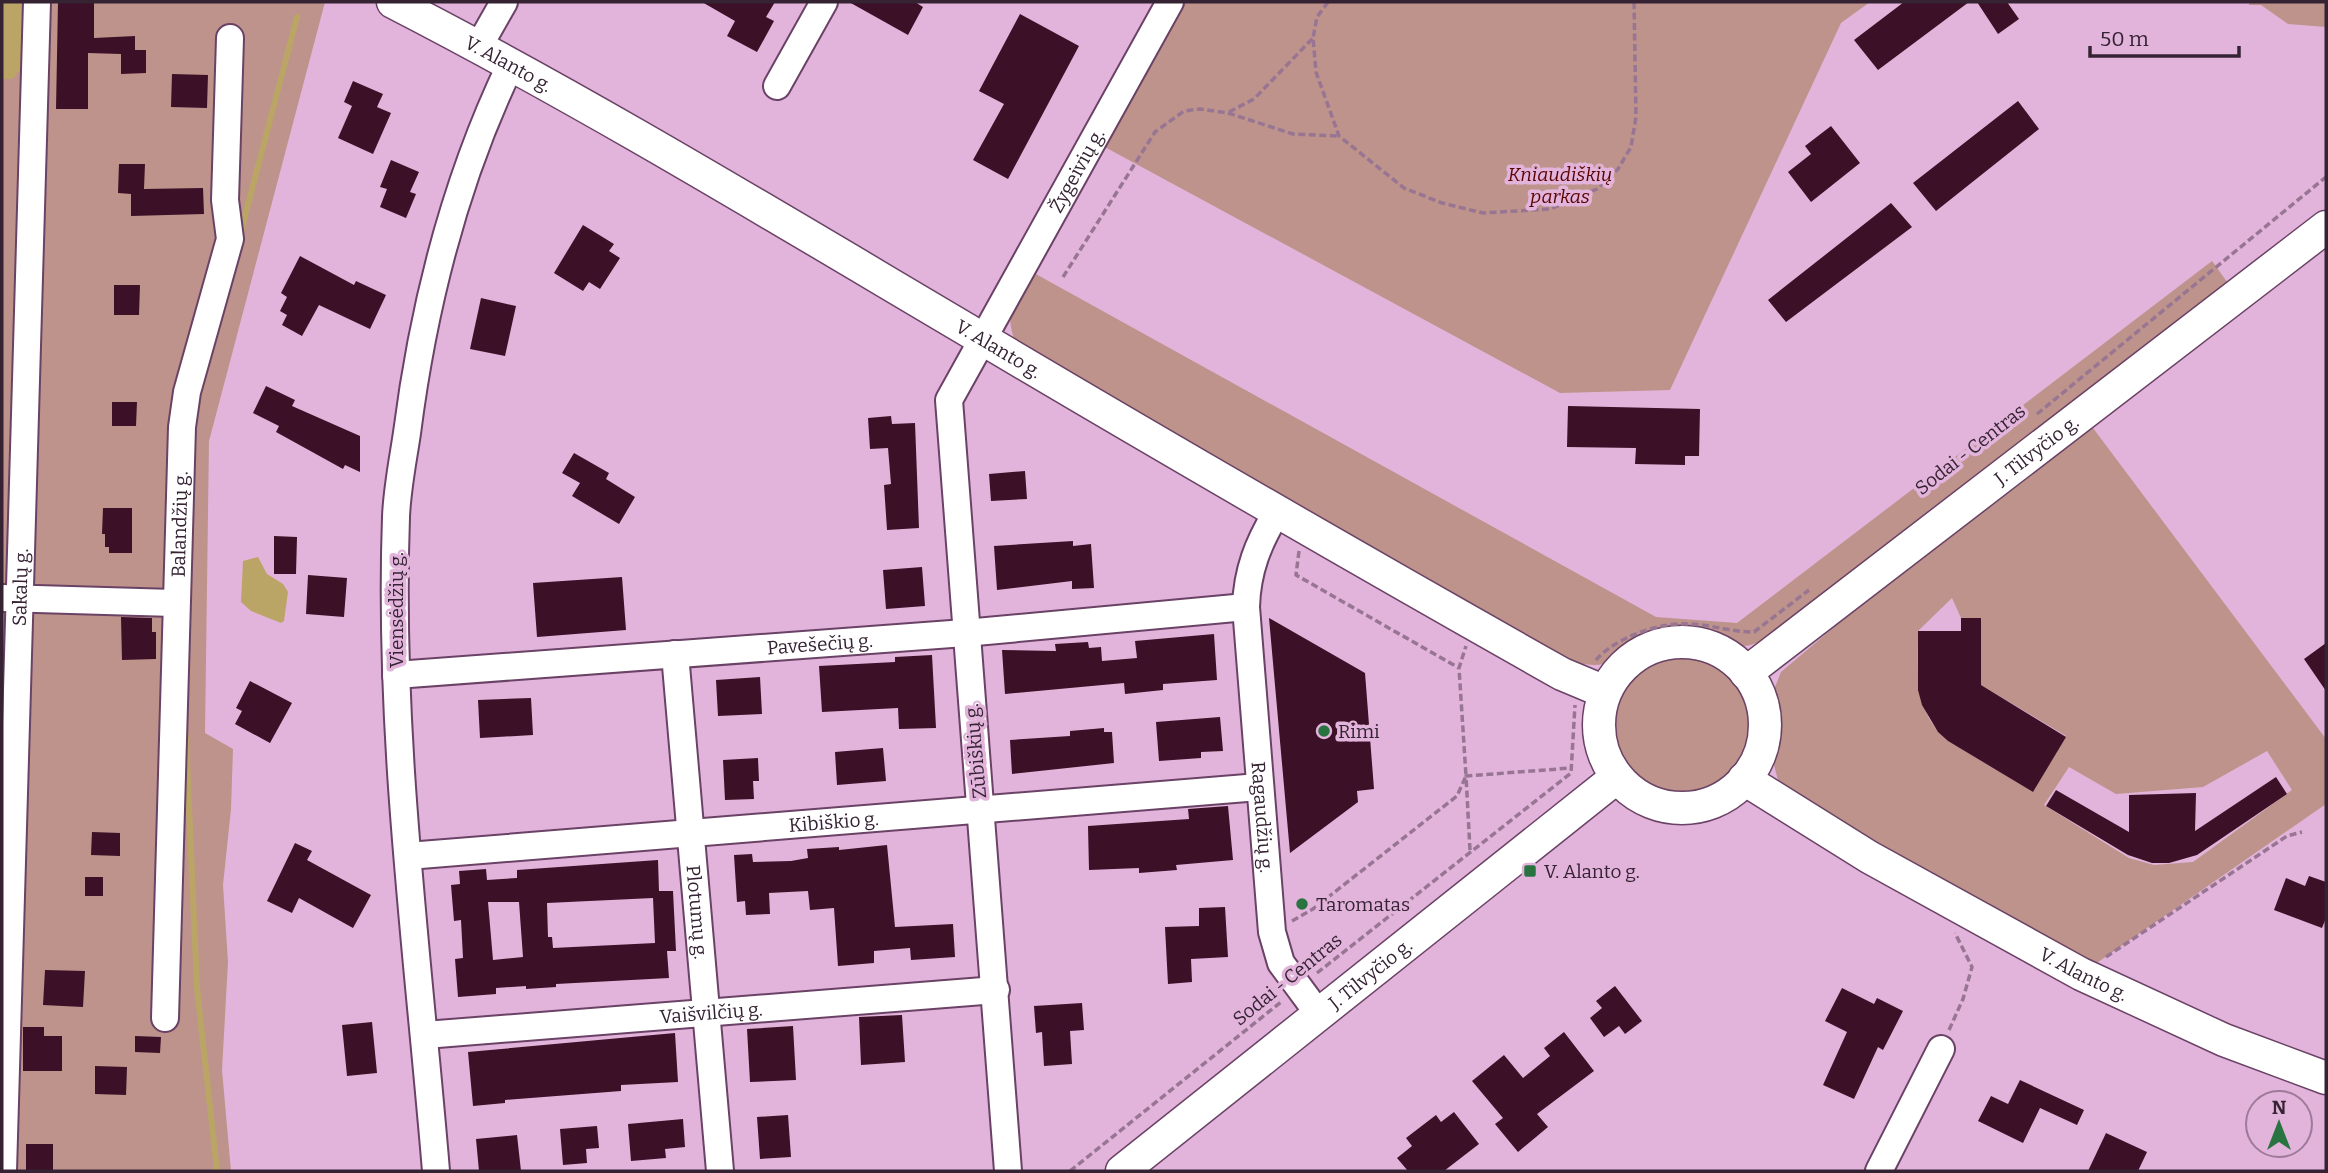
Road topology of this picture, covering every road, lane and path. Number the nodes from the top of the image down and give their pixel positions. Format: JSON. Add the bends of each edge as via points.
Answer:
{"nodes":[{"id":1,"x":37,"y":2,"type":"edge"},
{"id":2,"x":393,"y":2,"type":"edge"},
{"id":3,"x":504,"y":2,"type":"edge"},
{"id":4,"x":824,"y":2,"type":"edge"},
{"id":5,"x":1170,"y":2,"type":"edge"},
{"id":6,"x":1328,"y":2,"type":"edge"},
{"id":7,"x":1634,"y":2,"type":"edge"},
{"id":8,"x":230,"y":37,"type":"dead end"},
{"id":9,"x":1312,"y":38,"type":"junction"},
{"id":10,"x":479,"y":46,"type":"junction"},
{"id":11,"x":511,"y":64,"type":"junction"},
{"id":12,"x":777,"y":86,"type":"dead end"},
{"id":13,"x":1228,"y":113,"type":"junction"},
{"id":14,"x":1339,"y":136,"type":"junction"},
{"id":15,"x":2326,"y":177,"type":"edge"},
{"id":16,"x":2326,"y":227,"type":"edge"},
{"id":17,"x":1063,"y":278,"type":"dead end"},
{"id":18,"x":983,"y":340,"type":"junction"},
{"id":19,"x":2028,"y":422,"type":"dead end"},
{"id":20,"x":1277,"y":512,"type":"junction"},
{"id":21,"x":1299,"y":548,"type":"dead end"},
{"id":22,"x":1813,"y":587,"type":"dead end"},
{"id":23,"x":12,"y":598,"type":"edge"},
{"id":24,"x":174,"y":603,"type":"junction"},
{"id":25,"x":1245,"y":607,"type":"junction"},
{"id":26,"x":965,"y":633,"type":"junction"},
{"id":27,"x":1466,"y":646,"type":"dead end"},
{"id":28,"x":675,"y":654,"type":"junction"},
{"id":29,"x":1597,"y":657,"type":"dead end"},
{"id":30,"x":1459,"y":668,"type":"junction"},
{"id":31,"x":1746,"y":673,"type":"junction"},
{"id":32,"x":396,"y":675,"type":"junction"},
{"id":33,"x":1605,"y":692,"type":"junction"},
{"id":34,"x":1573,"y":708,"type":"dead end"},
{"id":35,"x":1571,"y":768,"type":"junction"},
{"id":36,"x":1466,"y":776,"type":"junction"},
{"id":37,"x":1617,"y":777,"type":"junction"},
{"id":38,"x":1744,"y":779,"type":"junction"},
{"id":39,"x":1259,"y":787,"type":"junction"},
{"id":40,"x":980,"y":809,"type":"junction"},
{"id":41,"x":691,"y":831,"type":"junction"},
{"id":42,"x":2302,"y":832,"type":"dead end"},
{"id":43,"x":1470,"y":852,"type":"junction"},
{"id":44,"x":408,"y":856,"type":"junction"},
{"id":45,"x":1955,"y":931,"type":"dead end"},
{"id":46,"x":1272,"y":932,"type":"junction"},
{"id":47,"x":2081,"y":974,"type":"junction"},
{"id":48,"x":1297,"y":989,"type":"junction"},
{"id":49,"x":996,"y":990,"type":"junction"},
{"id":50,"x":706,"y":1011,"type":"junction"},
{"id":51,"x":1318,"y":1013,"type":"junction"},
{"id":52,"x":165,"y":1018,"type":"dead end"},
{"id":53,"x":425,"y":1035,"type":"junction"},
{"id":54,"x":1941,"y":1049,"type":"joint"},
{"id":55,"x":2326,"y":1078,"type":"edge"},
{"id":56,"x":3,"y":1171,"type":"edge"},
{"id":57,"x":436,"y":1171,"type":"edge"},
{"id":58,"x":720,"y":1171,"type":"edge"},
{"id":59,"x":1008,"y":1171,"type":"edge"},
{"id":60,"x":1070,"y":1171,"type":"edge"},
{"id":61,"x":1122,"y":1171,"type":"edge"},
{"id":62,"x":1879,"y":1171,"type":"edge"}],
"edges":[{"from":1,"to":23,"type":"street","name":"Sakalų g."},
{"from":2,"to":10,"type":"main road","name":"V. Alanto g."},
{"from":3,"to":10,"type":"street"},
{"from":4,"to":12,"type":"street"},
{"from":5,"to":18,"type":"street","name":"Žygeivių g."},
{"from":6,"to":9,"type":"path","via":[[1317,17]]},
{"from":7,"to":14,"type":"path","via":[[1636,117],[1631,147],[1618,169],[1597,189],[1572,201],[1550,209],[1483,213],[1442,203],[1404,188]]},
{"from":8,"to":24,"type":"street","name":"Balandžių g.","via":[[225,200],[230,239],[187,392]]},
{"from":9,"to":13,"type":"path","via":[[1254,99]]},
{"from":9,"to":14,"type":"path","via":[[1316,72]]},
{"from":10,"to":11,"type":"main road","name":"V. Alanto g."},
{"from":11,"to":18,"type":"main road","name":"V. Alanto g."},
{"from":11,"to":32,"type":"street","name":"Viensėdžių g.","via":[[449,225],[416,358],[396,514]]},
{"from":13,"to":14,"type":"path","via":[[1293,134]]},
{"from":13,"to":17,"type":"path","via":[[1184,111],[1154,132]]},
{"from":15,"to":19,"type":"path","name":"Sodai - Centras"},
{"from":16,"to":31,"type":"main road","name":"J. Tilvyčio g."},
{"from":18,"to":20,"type":"main road","name":"V. Alanto g."},
{"from":18,"to":26,"type":"street","name":"Zūbiškių g.","via":[[949,400]]},
{"from":20,"to":25,"type":"street","name":"Ragaudžių g.","via":[[1256,551]]},
{"from":20,"to":33,"type":"main road","name":"V. Alanto g.","via":[[1562,674]]},
{"from":21,"to":30,"type":"path","via":[[1297,575]]},
{"from":22,"to":29,"type":"path","via":[[1754,632],[1689,624],[1666,626],[1617,644]]},
{"from":23,"to":24,"type":"street"},
{"from":23,"to":56,"type":"street","name":"Sakalų g."},
{"from":24,"to":52,"type":"street","name":"Balandžių g."},
{"from":25,"to":26,"type":"street","name":"Pavešečių g."},
{"from":25,"to":39,"type":"street","name":"Ragaudžių g."},
{"from":26,"to":28,"type":"street","name":"Pavešečių g."},
{"from":26,"to":40,"type":"street","name":"Zūbiškių g."},
{"from":27,"to":30,"type":"path"},
{"from":28,"to":32,"type":"street","name":"Pavešečių g."},
{"from":28,"to":41,"type":"street","name":"Plotumų g."},
{"from":30,"to":36,"type":"path"},
{"from":31,"to":33,"type":"main road","via":[[1713,648],[1671,642],[1631,659]]},
{"from":31,"to":38,"type":"main road","via":[[1760,698],[1765,726],[1759,755]]},
{"from":32,"to":44,"type":"street","name":"Viensėdžių g."},
{"from":33,"to":37,"type":"main road","via":[[1599,736]]},
{"from":34,"to":35,"type":"path"},
{"from":35,"to":36,"type":"path"},
{"from":35,"to":43,"type":"path","name":"Sodai - Centras","via":[[1571,773]]},
{"from":36,"to":43,"type":"path"},
{"from":36,"to":46,"type":"path","via":[[1457,796],[1312,909]]},
{"from":37,"to":38,"type":"main road","via":[[1644,799],[1681,808],[1716,800]]},
{"from":37,"to":51,"type":"main road","name":"J. Tilvyčio g."},
{"from":38,"to":47,"type":"main road","name":"V. Alanto g.","via":[[1870,857]]},
{"from":39,"to":40,"type":"street","name":"Kibiškio g."},
{"from":39,"to":46,"type":"street","name":"Ragaudžių g."},
{"from":40,"to":41,"type":"street","name":"Kibiškio g."},
{"from":40,"to":49,"type":"street","name":"Zūbiškių g."},
{"from":41,"to":44,"type":"street","name":"Kibiškio g."},
{"from":41,"to":50,"type":"street","name":"Plotumų g."},
{"from":42,"to":47,"type":"path","via":[[2287,836]]},
{"from":43,"to":48,"type":"path","name":"Sodai - Centras"},
{"from":44,"to":53,"type":"street","name":"Viensėdžių g."},
{"from":45,"to":54,"type":"path","via":[[1972,967]]},
{"from":46,"to":48,"type":"street","name":"Ragaudžių g.","via":[[1281,963]]},
{"from":47,"to":55,"type":"main road","name":"V. Alanto g.","via":[[2224,1040]]},
{"from":48,"to":51,"type":"street","name":"Ragaudžių g."},
{"from":48,"to":60,"type":"path","name":"Sodai - Centras"},
{"from":49,"to":50,"type":"street","name":"Vaišvilčių g."},
{"from":49,"to":59,"type":"street","name":"Zūbiškių g."},
{"from":50,"to":53,"type":"street","name":"Vaišvilčių g."},
{"from":50,"to":58,"type":"street","name":"Plotumų g."},
{"from":51,"to":61,"type":"main road","name":"J. Tilvyčio g."},
{"from":53,"to":57,"type":"street","name":"Viensėdžių g."},
{"from":54,"to":62,"type":"street"}]}
